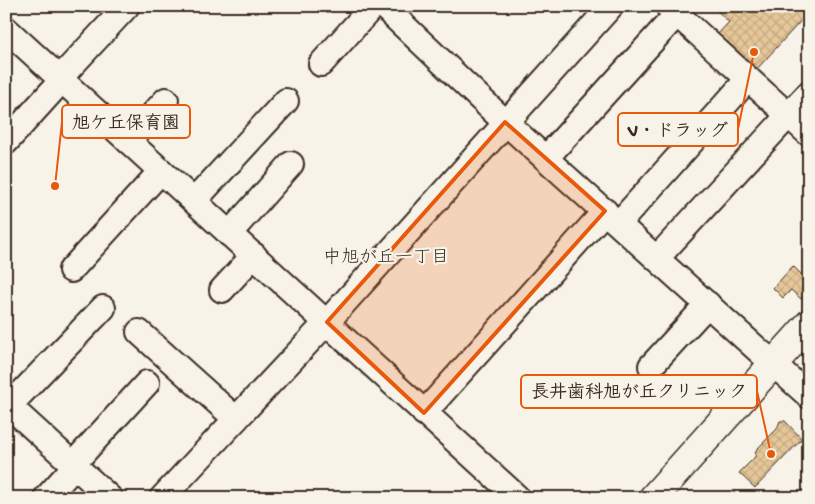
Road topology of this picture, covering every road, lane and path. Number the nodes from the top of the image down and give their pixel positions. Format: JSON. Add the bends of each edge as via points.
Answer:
{"nodes":[{"id":1,"x":373,"y":6,"type":"edge"},
{"id":2,"x":611,"y":6,"type":"edge"},
{"id":3,"x":123,"y":8,"type":"edge"},
{"id":4,"x":395,"y":10,"type":"edge"},
{"id":5,"x":671,"y":16,"type":"edge"},
{"id":6,"x":6,"y":29,"type":"edge"},
{"id":7,"x":321,"y":64,"type":"dead end"},
{"id":8,"x":61,"y":79,"type":"junction"},
{"id":9,"x":743,"y":84,"type":"junction"},
{"id":10,"x":809,"y":93,"type":"edge"},
{"id":11,"x":166,"y":100,"type":"dead end"},
{"id":12,"x":286,"y":101,"type":"dead end"},
{"id":13,"x":783,"y":120,"type":"junction"},
{"id":14,"x":505,"y":122,"type":"junction"},
{"id":15,"x":809,"y":134,"type":"edge"},
{"id":16,"x":128,"y":141,"type":"junction"},
{"id":17,"x":6,"y":142,"type":"edge"},
{"id":18,"x":546,"y":158,"type":"junction"},
{"id":19,"x":291,"y":164,"type":"dead end"},
{"id":20,"x":161,"y":171,"type":"junction"},
{"id":21,"x":194,"y":200,"type":"junction"},
{"id":22,"x":612,"y":217,"type":"junction"},
{"id":23,"x":230,"y":234,"type":"junction"},
{"id":24,"x":254,"y":255,"type":"junction"},
{"id":25,"x":658,"y":258,"type":"junction"},
{"id":26,"x":71,"y":270,"type":"dead end"},
{"id":27,"x":222,"y":290,"type":"dead end"},
{"id":28,"x":708,"y":304,"type":"junction"},
{"id":29,"x":103,"y":308,"type":"dead end"},
{"id":30,"x":327,"y":322,"type":"junction"},
{"id":31,"x":809,"y":324,"type":"edge"},
{"id":32,"x":139,"y":332,"type":"dead end"},
{"id":33,"x":773,"y":364,"type":"junction"},
{"id":34,"x":651,"y":366,"type":"dead end"},
{"id":35,"x":147,"y":383,"type":"dead end"},
{"id":36,"x":809,"y":396,"type":"edge"},
{"id":37,"x":7,"y":404,"type":"edge"},
{"id":38,"x":424,"y":413,"type":"junction"},
{"id":39,"x":236,"y":419,"type":"junction"},
{"id":40,"x":74,"y":465,"type":"junction"},
{"id":41,"x":46,"y":498,"type":"edge"},
{"id":42,"x":110,"y":498,"type":"edge"},
{"id":43,"x":162,"y":498,"type":"edge"},
{"id":44,"x":518,"y":498,"type":"edge"},
{"id":45,"x":653,"y":498,"type":"edge"}],
"edges":[{"from":1,"to":7,"type":"street"},
{"from":2,"to":14,"type":"street"},
{"from":3,"to":8,"type":"street"},
{"from":4,"to":14,"type":"street"},
{"from":5,"to":9,"type":"street"},
{"from":5,"to":18,"type":"street"},
{"from":6,"to":8,"type":"street"},
{"from":8,"to":16,"type":"street"},
{"from":8,"to":17,"type":"street"},
{"from":9,"to":13,"type":"street"},
{"from":9,"to":22,"type":"street"},
{"from":10,"to":13,"type":"street"},
{"from":11,"to":16,"type":"street"},
{"from":12,"to":21,"type":"street"},
{"from":13,"to":15,"type":"street"},
{"from":13,"to":25,"type":"street"},
{"from":14,"to":18,"type":"street"},
{"from":14,"to":30,"type":"street"},
{"from":16,"to":20,"type":"street"},
{"from":18,"to":22,"type":"street"},
{"from":19,"to":23,"type":"street"},
{"from":20,"to":21,"type":"street"},
{"from":20,"to":26,"type":"street"},
{"from":21,"to":23,"type":"street"},
{"from":22,"to":25,"type":"street"},
{"from":22,"to":38,"type":"street"},
{"from":23,"to":24,"type":"street"},
{"from":24,"to":27,"type":"street"},
{"from":24,"to":30,"type":"street"},
{"from":25,"to":28,"type":"street"},
{"from":28,"to":33,"type":"street"},
{"from":28,"to":34,"type":"street"},
{"from":29,"to":37,"type":"street"},
{"from":30,"to":38,"type":"street"},
{"from":30,"to":39,"type":"street"},
{"from":31,"to":33,"type":"main road"},
{"from":32,"to":39,"type":"street"},
{"from":33,"to":36,"type":"street"},
{"from":33,"to":45,"type":"main road"},
{"from":35,"to":40,"type":"street"},
{"from":37,"to":40,"type":"street"},
{"from":38,"to":44,"type":"street"},
{"from":39,"to":43,"type":"street"},
{"from":40,"to":41,"type":"street"},
{"from":40,"to":42,"type":"street"}]}
